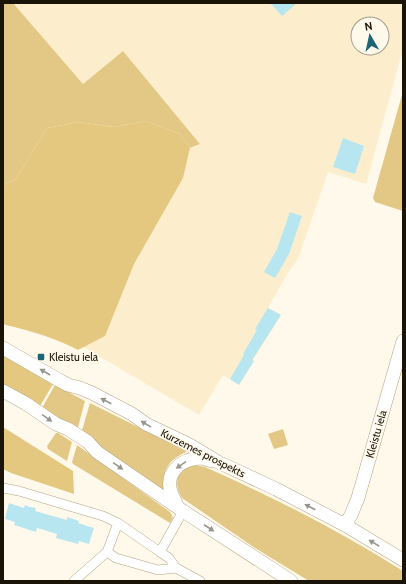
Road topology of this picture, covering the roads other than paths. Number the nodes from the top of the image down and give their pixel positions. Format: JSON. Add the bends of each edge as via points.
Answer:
{"nodes":[{"id":1,"x":403,"y":341,"type":"edge"},
{"id":2,"x":3,"y":348,"type":"edge"},
{"id":3,"x":3,"y":391,"type":"edge"},
{"id":4,"x":218,"y":462,"type":"junction"},
{"id":5,"x":3,"y":488,"type":"edge"},
{"id":6,"x":180,"y":509,"type":"junction"},
{"id":7,"x":118,"y":523,"type":"junction"},
{"id":8,"x":345,"y":525,"type":"junction"},
{"id":9,"x":107,"y":552,"type":"junction"},
{"id":10,"x":160,"y":552,"type":"junction"},
{"id":11,"x":403,"y":560,"type":"edge"},
{"id":12,"x":176,"y":568,"type":"junction"},
{"id":13,"x":74,"y":581,"type":"edge"},
{"id":14,"x":200,"y":581,"type":"edge"},
{"id":15,"x":291,"y":581,"type":"edge"}],
"edges":[{"from":1,"to":8,"type":"main road","name":"Kleistu iela","via":[[358,498]]},
{"from":4,"to":2,"type":"main road","name":"Kurzemes prospekts","one_way":true,"via":[[132,414],[80,388],[68,385]]},
{"from":3,"to":6,"type":"main road","one_way":true,"via":[[83,438],[97,452]]},
{"from":4,"to":6,"type":"main road","one_way":true,"via":[[200,458],[185,461],[176,468],[170,489]]},
{"from":8,"to":4,"type":"main road","name":"Kurzemes prospekts","one_way":true},
{"from":5,"to":7,"type":"street","via":[[99,514]]},
{"from":6,"to":10,"type":"street"},
{"from":6,"to":15,"type":"main road","one_way":true},
{"from":7,"to":9,"type":"street"},
{"from":7,"to":10,"type":"street"},
{"from":11,"to":8,"type":"main road","name":"Kurzemes prospekts","one_way":true},
{"from":9,"to":12,"type":"street","via":[[116,558],[158,570]]},
{"from":9,"to":13,"type":"street"},
{"from":10,"to":12,"type":"street","via":[[169,558]]},
{"from":12,"to":14,"type":"street"}]}
